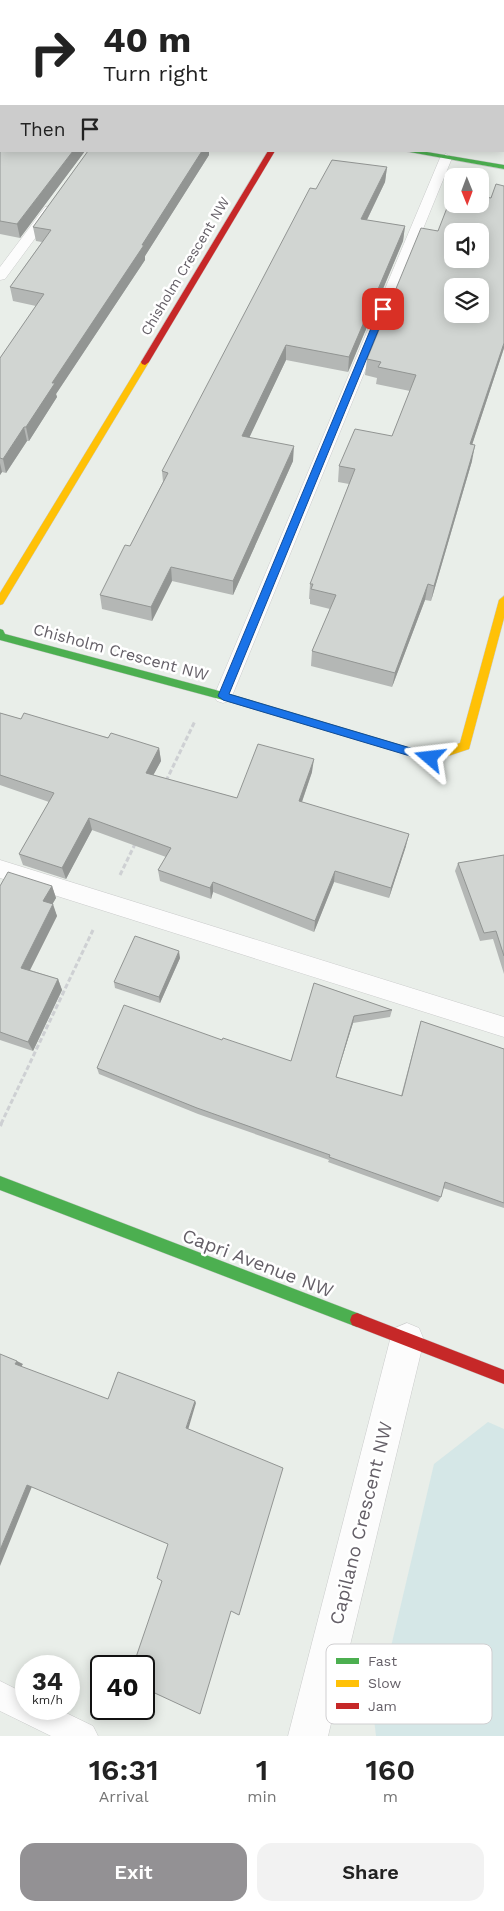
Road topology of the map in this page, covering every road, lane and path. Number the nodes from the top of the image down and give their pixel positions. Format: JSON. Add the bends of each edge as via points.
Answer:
{"nodes":[{"id":1,"x":271,"y":152,"type":"edge"},
{"id":2,"x":413,"y":152,"type":"edge"},
{"id":3,"x":446,"y":158,"type":"junction"},
{"id":4,"x":504,"y":167,"type":"edge"},
{"id":5,"x":58,"y":198,"type":"edge"},
{"id":6,"x":0,"y":276,"type":"edge"},
{"id":7,"x":504,"y":600,"type":"edge"},
{"id":8,"x":0,"y":601,"type":"edge"},
{"id":9,"x":0,"y":633,"type":"edge"},
{"id":10,"x":223,"y":696,"type":"junction"},
{"id":11,"x":0,"y":869,"type":"edge"},
{"id":12,"x":504,"y":1027,"type":"edge"},
{"id":13,"x":0,"y":1183,"type":"edge"},
{"id":14,"x":407,"y":1340,"type":"junction"},
{"id":15,"x":504,"y":1377,"type":"edge"},
{"id":16,"x":331,"y":1644,"type":"edge"},
{"id":17,"x":326,"y":1664,"type":"edge"},
{"id":18,"x":0,"y":1696,"type":"edge"},
{"id":19,"x":15,"y":1704,"type":"edge"},
{"id":20,"x":49,"y":1720,"type":"edge"},
{"id":21,"x":83,"y":1736,"type":"edge"},
{"id":22,"x":308,"y":1736,"type":"edge"}],
"edges":[{"from":1,"to":8,"type":"street","name":"Chisholm Crescent NW"},
{"from":2,"to":3,"type":"street"},
{"from":3,"to":4,"type":"street"},
{"from":3,"to":10,"type":"lane"},
{"from":5,"to":6,"type":"lane"},
{"from":7,"to":10,"type":"street","name":"Chisholm Crescent NW","via":[[465,746],[430,758]]},
{"from":9,"to":10,"type":"street","name":"Chisholm Crescent NW","via":[[0,636]]},
{"from":11,"to":12,"type":"lane"},
{"from":13,"to":14,"type":"street","name":"Capri Avenue NW"},
{"from":14,"to":15,"type":"street","name":"Capri Avenue NW"},
{"from":14,"to":16,"type":"street","name":"Capilano Crescent NW"},
{"from":17,"to":22,"type":"street","name":"Capilano Crescent NW"},
{"from":18,"to":19,"type":"lane"},
{"from":20,"to":21,"type":"lane"}]}
